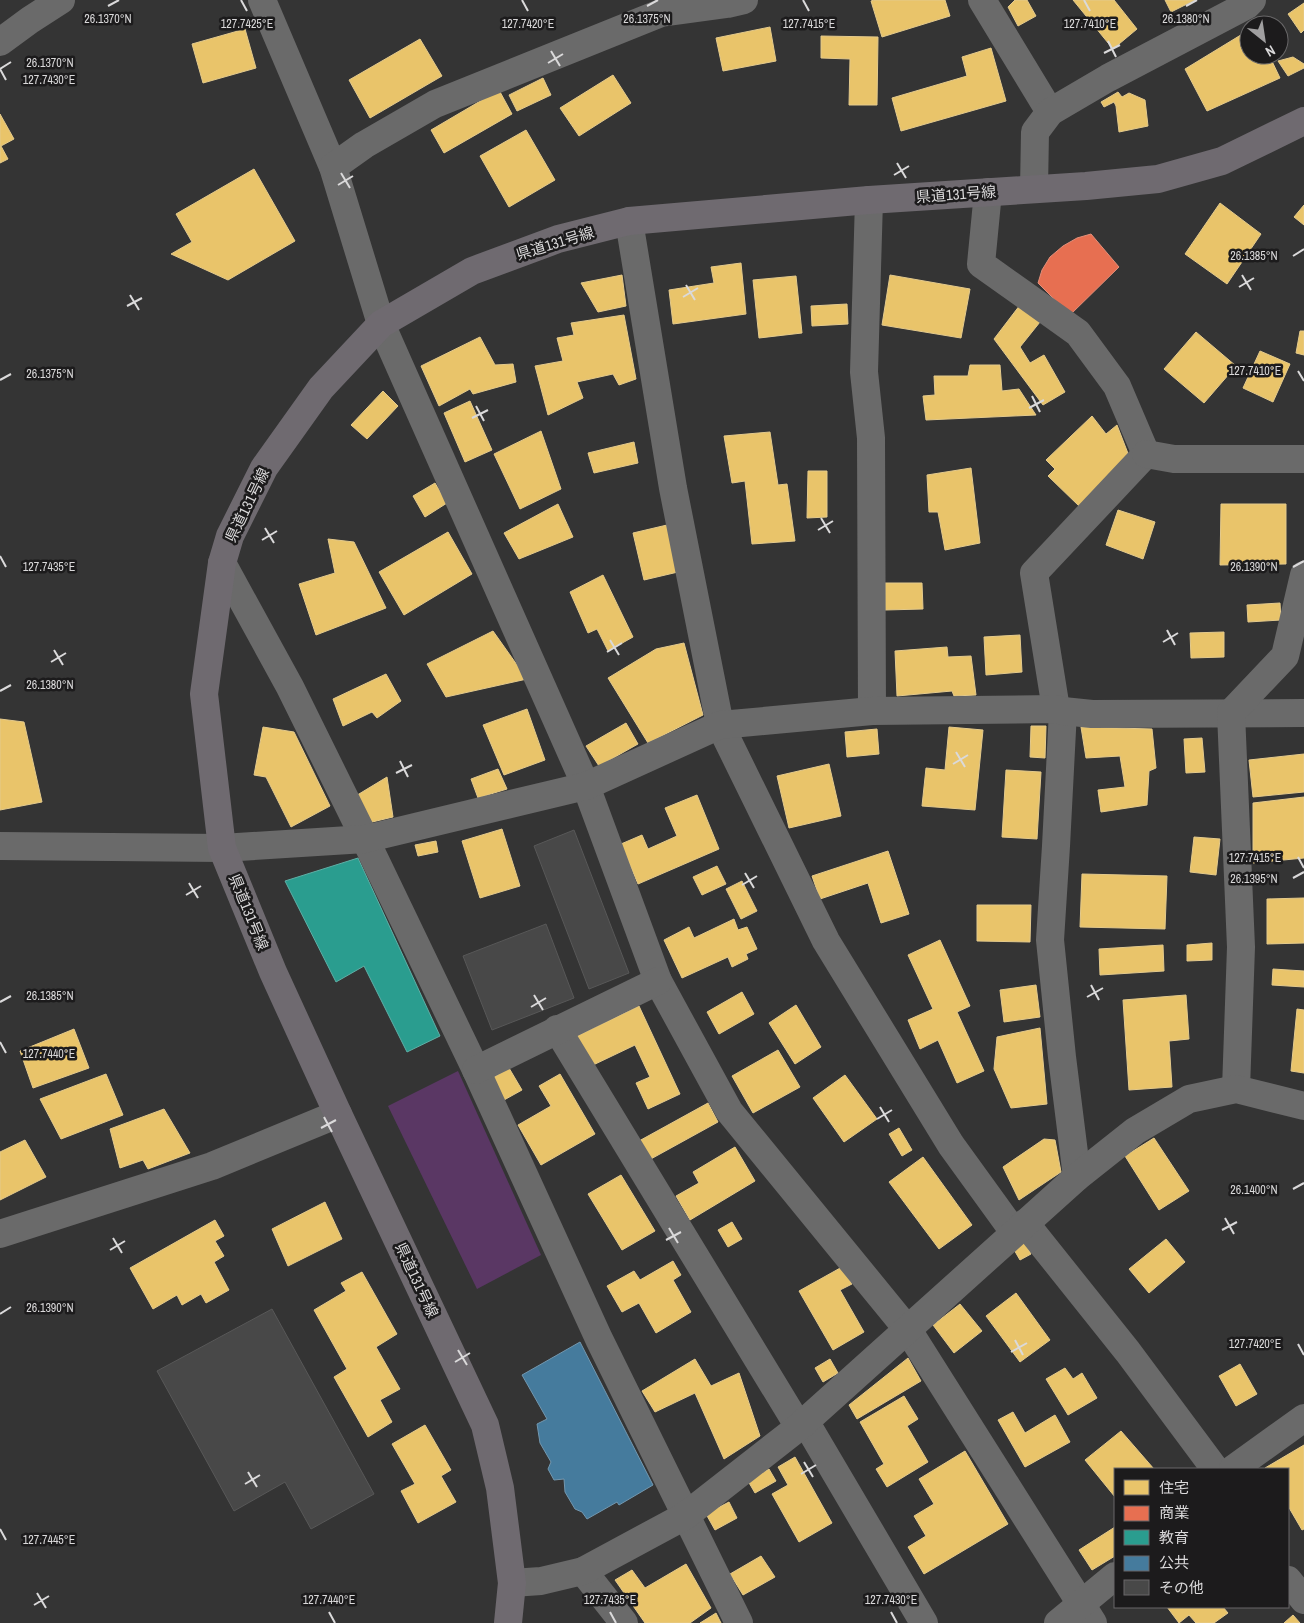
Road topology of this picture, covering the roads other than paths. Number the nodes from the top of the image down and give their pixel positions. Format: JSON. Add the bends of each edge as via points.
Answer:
{"nodes":[{"id":1,"x":61,"y":0,"type":"edge"},
{"id":2,"x":262,"y":0,"type":"edge"},
{"id":3,"x":744,"y":0,"type":"edge"},
{"id":4,"x":982,"y":0,"type":"edge"},
{"id":5,"x":1252,"y":0,"type":"edge"},
{"id":6,"x":0,"y":42,"type":"edge"},
{"id":7,"x":1050,"y":112,"type":"junction"},
{"id":8,"x":1304,"y":121,"type":"edge"},
{"id":9,"x":333,"y":167,"type":"junction"},
{"id":10,"x":1034,"y":189,"type":"junction"},
{"id":11,"x":988,"y":192,"type":"junction"},
{"id":12,"x":869,"y":200,"type":"junction"},
{"id":13,"x":629,"y":221,"type":"junction"},
{"id":14,"x":381,"y":324,"type":"junction"},
{"id":15,"x":1146,"y":454,"type":"junction"},
{"id":16,"x":1304,"y":459,"type":"edge"},
{"id":17,"x":222,"y":563,"type":"junction"},
{"id":18,"x":1304,"y":574,"type":"edge"},
{"id":19,"x":1060,"y":710,"type":"junction"},
{"id":20,"x":872,"y":711,"type":"junction"},
{"id":21,"x":1231,"y":713,"type":"junction"},
{"id":22,"x":1304,"y":713,"type":"edge"},
{"id":23,"x":720,"y":725,"type":"junction"},
{"id":24,"x":586,"y":786,"type":"junction"},
{"id":25,"x":365,"y":839,"type":"junction"},
{"id":26,"x":0,"y":846,"type":"edge"},
{"id":27,"x":222,"y":848,"type":"junction"},
{"id":28,"x":658,"y":980,"type":"junction"},
{"id":29,"x":557,"y":1030,"type":"junction"},
{"id":30,"x":476,"y":1070,"type":"junction"},
{"id":31,"x":1236,"y":1089,"type":"junction"},
{"id":32,"x":1304,"y":1106,"type":"edge"},
{"id":33,"x":338,"y":1114,"type":"junction"},
{"id":34,"x":1077,"y":1177,"type":"junction"},
{"id":35,"x":1020,"y":1227,"type":"junction"},
{"id":36,"x":0,"y":1234,"type":"edge"},
{"id":37,"x":908,"y":1330,"type":"junction"},
{"id":38,"x":1304,"y":1418,"type":"edge"},
{"id":39,"x":802,"y":1424,"type":"junction"},
{"id":40,"x":1214,"y":1468,"type":"edge"},
{"id":41,"x":1234,"y":1468,"type":"edge"},
{"id":42,"x":685,"y":1516,"type":"junction"},
{"id":43,"x":583,"y":1571,"type":"junction"},
{"id":44,"x":1114,"y":1577,"type":"edge"},
{"id":45,"x":1289,"y":1581,"type":"edge"},
{"id":46,"x":512,"y":1583,"type":"junction"},
{"id":47,"x":1304,"y":1600,"type":"edge"},
{"id":48,"x":1087,"y":1614,"type":"edge"},
{"id":49,"x":508,"y":1623,"type":"edge"},
{"id":50,"x":624,"y":1623,"type":"edge"},
{"id":51,"x":739,"y":1623,"type":"edge"},
{"id":52,"x":924,"y":1623,"type":"edge"},
{"id":53,"x":1058,"y":1623,"type":"edge"}],
"edges":[{"from":1,"to":6,"type":"street"},
{"from":2,"to":9,"type":"street"},
{"from":3,"to":9,"type":"street","via":[[661,13],[435,104]]},
{"from":4,"to":7,"type":"street"},
{"from":5,"to":7,"type":"street"},
{"from":7,"to":10,"type":"street","via":[[1035,132]]},
{"from":8,"to":10,"type":"main road","name":"県道131号線","via":[[1222,161],[1158,179]]},
{"from":9,"to":14,"type":"street"},
{"from":10,"to":11,"type":"main road","name":"県道131号線"},
{"from":11,"to":12,"type":"main road","name":"県道131号線"},
{"from":11,"to":15,"type":"street","via":[[981,264],[1078,333],[1117,386]]},
{"from":12,"to":13,"type":"main road","name":"県道131号線"},
{"from":12,"to":20,"type":"street","via":[[864,372],[871,438]]},
{"from":13,"to":14,"type":"main road","name":"県道131号線","via":[[558,239],[472,271]]},
{"from":13,"to":23,"type":"street","via":[[672,488]]},
{"from":14,"to":17,"type":"main road","name":"県道131号線","via":[[321,388],[264,468],[230,536]]},
{"from":14,"to":24,"type":"street"},
{"from":15,"to":16,"type":"street","via":[[1174,459]]},
{"from":15,"to":19,"type":"street","via":[[1034,573]]},
{"from":17,"to":25,"type":"street","via":[[290,687]]},
{"from":17,"to":27,"type":"main road","name":"県道131号線","via":[[204,694]]},
{"from":18,"to":21,"type":"street","via":[[1285,656]]},
{"from":19,"to":20,"type":"street"},
{"from":19,"to":21,"type":"street","via":[[1092,714]]},
{"from":19,"to":34,"type":"street","via":[[1050,940]]},
{"from":20,"to":23,"type":"street"},
{"from":21,"to":22,"type":"street"},
{"from":21,"to":31,"type":"street","via":[[1241,947]]},
{"from":23,"to":24,"type":"street"},
{"from":23,"to":35,"type":"street","via":[[826,941],[951,1145]]},
{"from":24,"to":25,"type":"street"},
{"from":24,"to":28,"type":"street"},
{"from":25,"to":27,"type":"street"},
{"from":25,"to":30,"type":"street"},
{"from":26,"to":27,"type":"street"},
{"from":27,"to":33,"type":"main road","name":"県道131号線","via":[[273,972]]},
{"from":28,"to":29,"type":"street"},
{"from":28,"to":37,"type":"street","via":[[729,1111]]},
{"from":29,"to":30,"type":"street"},
{"from":29,"to":39,"type":"street"},
{"from":30,"to":42,"type":"street","via":[[599,1339]]},
{"from":31,"to":32,"type":"street"},
{"from":31,"to":34,"type":"street","via":[[1189,1099],[1135,1132]]},
{"from":33,"to":36,"type":"street","via":[[212,1166]]},
{"from":33,"to":46,"type":"main road","name":"県道131号線","via":[[485,1425],[500,1488]]},
{"from":34,"to":35,"type":"street"},
{"from":35,"to":37,"type":"street"},
{"from":35,"to":40,"type":"street","via":[[1128,1352]]},
{"from":37,"to":39,"type":"street"},
{"from":37,"to":48,"type":"street"},
{"from":38,"to":41,"type":"street"},
{"from":39,"to":42,"type":"street"},
{"from":39,"to":52,"type":"street"},
{"from":42,"to":43,"type":"street"},
{"from":42,"to":51,"type":"street"},
{"from":43,"to":46,"type":"street","via":[[541,1581]]},
{"from":43,"to":50,"type":"street"},
{"from":44,"to":48,"type":"street"},
{"from":45,"to":47,"type":"street"},
{"from":46,"to":49,"type":"main road","name":"県道131号線"},
{"from":48,"to":53,"type":"street"}]}
